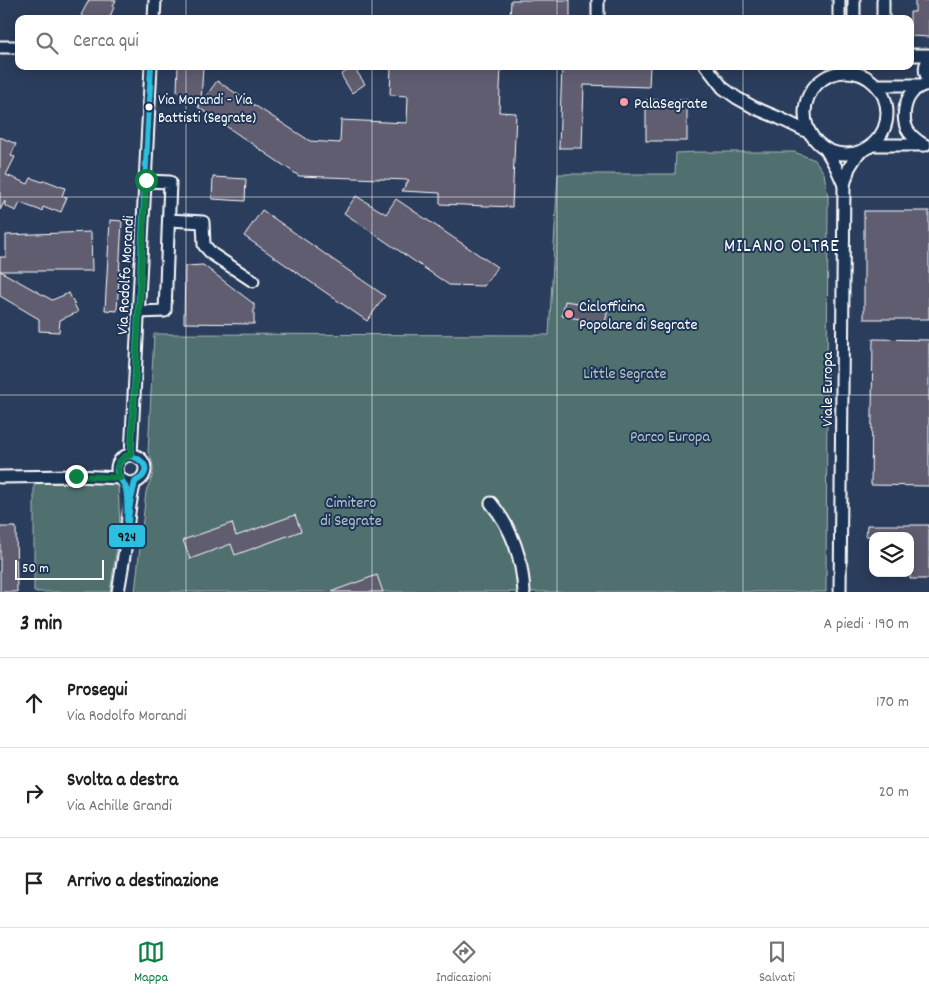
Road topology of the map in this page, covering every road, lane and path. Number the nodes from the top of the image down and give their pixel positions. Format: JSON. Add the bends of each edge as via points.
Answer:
{"nodes":[{"id":1,"x":155,"y":0,"type":"edge"},
{"id":2,"x":598,"y":0,"type":"edge"},
{"id":3,"x":839,"y":0,"type":"edge"},
{"id":4,"x":854,"y":0,"type":"edge"},
{"id":5,"x":883,"y":0,"type":"edge"},
{"id":6,"x":154,"y":15,"type":"edge"},
{"id":7,"x":598,"y":15,"type":"edge"},
{"id":8,"x":839,"y":15,"type":"edge"},
{"id":9,"x":854,"y":15,"type":"edge"},
{"id":10,"x":883,"y":15,"type":"edge"},
{"id":11,"x":0,"y":47,"type":"edge"},
{"id":12,"x":15,"y":47,"type":"edge"},
{"id":13,"x":914,"y":55,"type":"edge"},
{"id":14,"x":929,"y":55,"type":"edge"},
{"id":15,"x":929,"y":60,"type":"edge"},
{"id":16,"x":152,"y":70,"type":"edge"},
{"id":17,"x":709,"y":70,"type":"edge"},
{"id":18,"x":856,"y":70,"type":"edge"},
{"id":19,"x":831,"y":71,"type":"edge"},
{"id":20,"x":927,"y":83,"type":"edge"},
{"id":21,"x":876,"y":85,"type":"junction"},
{"id":22,"x":810,"y":133,"type":"junction"},
{"id":23,"x":872,"y":145,"type":"junction"},
{"id":24,"x":927,"y":145,"type":"edge"},
{"id":25,"x":825,"y":148,"type":"junction"},
{"id":26,"x":859,"y":152,"type":"junction"},
{"id":27,"x":146,"y":180,"type":"junction"},
{"id":28,"x":844,"y":186,"type":"junction"},
{"id":29,"x":169,"y":220,"type":"junction"},
{"id":30,"x":253,"y":281,"type":"dead end"},
{"id":31,"x":139,"y":312,"type":"junction"},
{"id":32,"x":131,"y":455,"type":"junction"},
{"id":33,"x":0,"y":477,"type":"edge"},
{"id":34,"x":126,"y":480,"type":"junction"},
{"id":35,"x":491,"y":503,"type":"dead end"},
{"id":36,"x":118,"y":592,"type":"edge"},
{"id":37,"x":524,"y":592,"type":"edge"},
{"id":38,"x":840,"y":592,"type":"edge"}],
"edges":[{"from":1,"to":6,"type":"street"},
{"from":2,"to":7,"type":"street"},
{"from":3,"to":8,"type":"street"},
{"from":4,"to":9,"type":"street"},
{"from":5,"to":10,"type":"street"},
{"from":11,"to":12,"type":"street"},
{"from":13,"to":14,"type":"street"},
{"from":15,"to":20,"type":"street","via":[[925,72]]},
{"from":16,"to":27,"type":"street","name":"Via Rodolfo Morandi"},
{"from":17,"to":22,"type":"street","name":"Viale Europa","via":[[723,88],[737,98]]},
{"from":18,"to":19,"type":"street"},
{"from":18,"to":21,"type":"street"},
{"from":19,"to":22,"type":"street","via":[[816,85],[807,100],[805,117]]},
{"from":20,"to":21,"type":"street"},
{"from":20,"to":24,"type":"street","via":[[912,92],[904,114],[907,129],[915,139]]},
{"from":21,"to":23,"type":"street","via":[[885,99],[887,116],[882,132]]},
{"from":22,"to":25,"type":"street","name":"Viale Europa"},
{"from":23,"to":24,"type":"street"},
{"from":23,"to":26,"type":"street"},
{"from":25,"to":26,"type":"street","via":[[842,154]]},
{"from":25,"to":28,"type":"street","name":"Viale Europa"},
{"from":26,"to":28,"type":"street","name":"Viale Europa","via":[[849,168]]},
{"from":27,"to":29,"type":"street","via":[[170,182]]},
{"from":27,"to":31,"type":"street","name":"Via Rodolfo Morandi"},
{"from":28,"to":38,"type":"street","name":"Viale Europa"},
{"from":29,"to":30,"type":"street","via":[[203,222],[204,246]]},
{"from":29,"to":31,"type":"street","via":[[165,311]]},
{"from":31,"to":32,"type":"street","name":"Via Rodolfo Morandi"},
{"from":32,"to":34,"type":"street","via":[[118,464],[117,472]]},
{"from":32,"to":34,"type":"street","via":[[140,459],[145,471],[140,479]]},
{"from":33,"to":34,"type":"street","via":[[76,476]]},
{"from":34,"to":36,"type":"street","via":[[128,519]]},
{"from":35,"to":37,"type":"street","via":[[512,536],[522,566]]}]}
